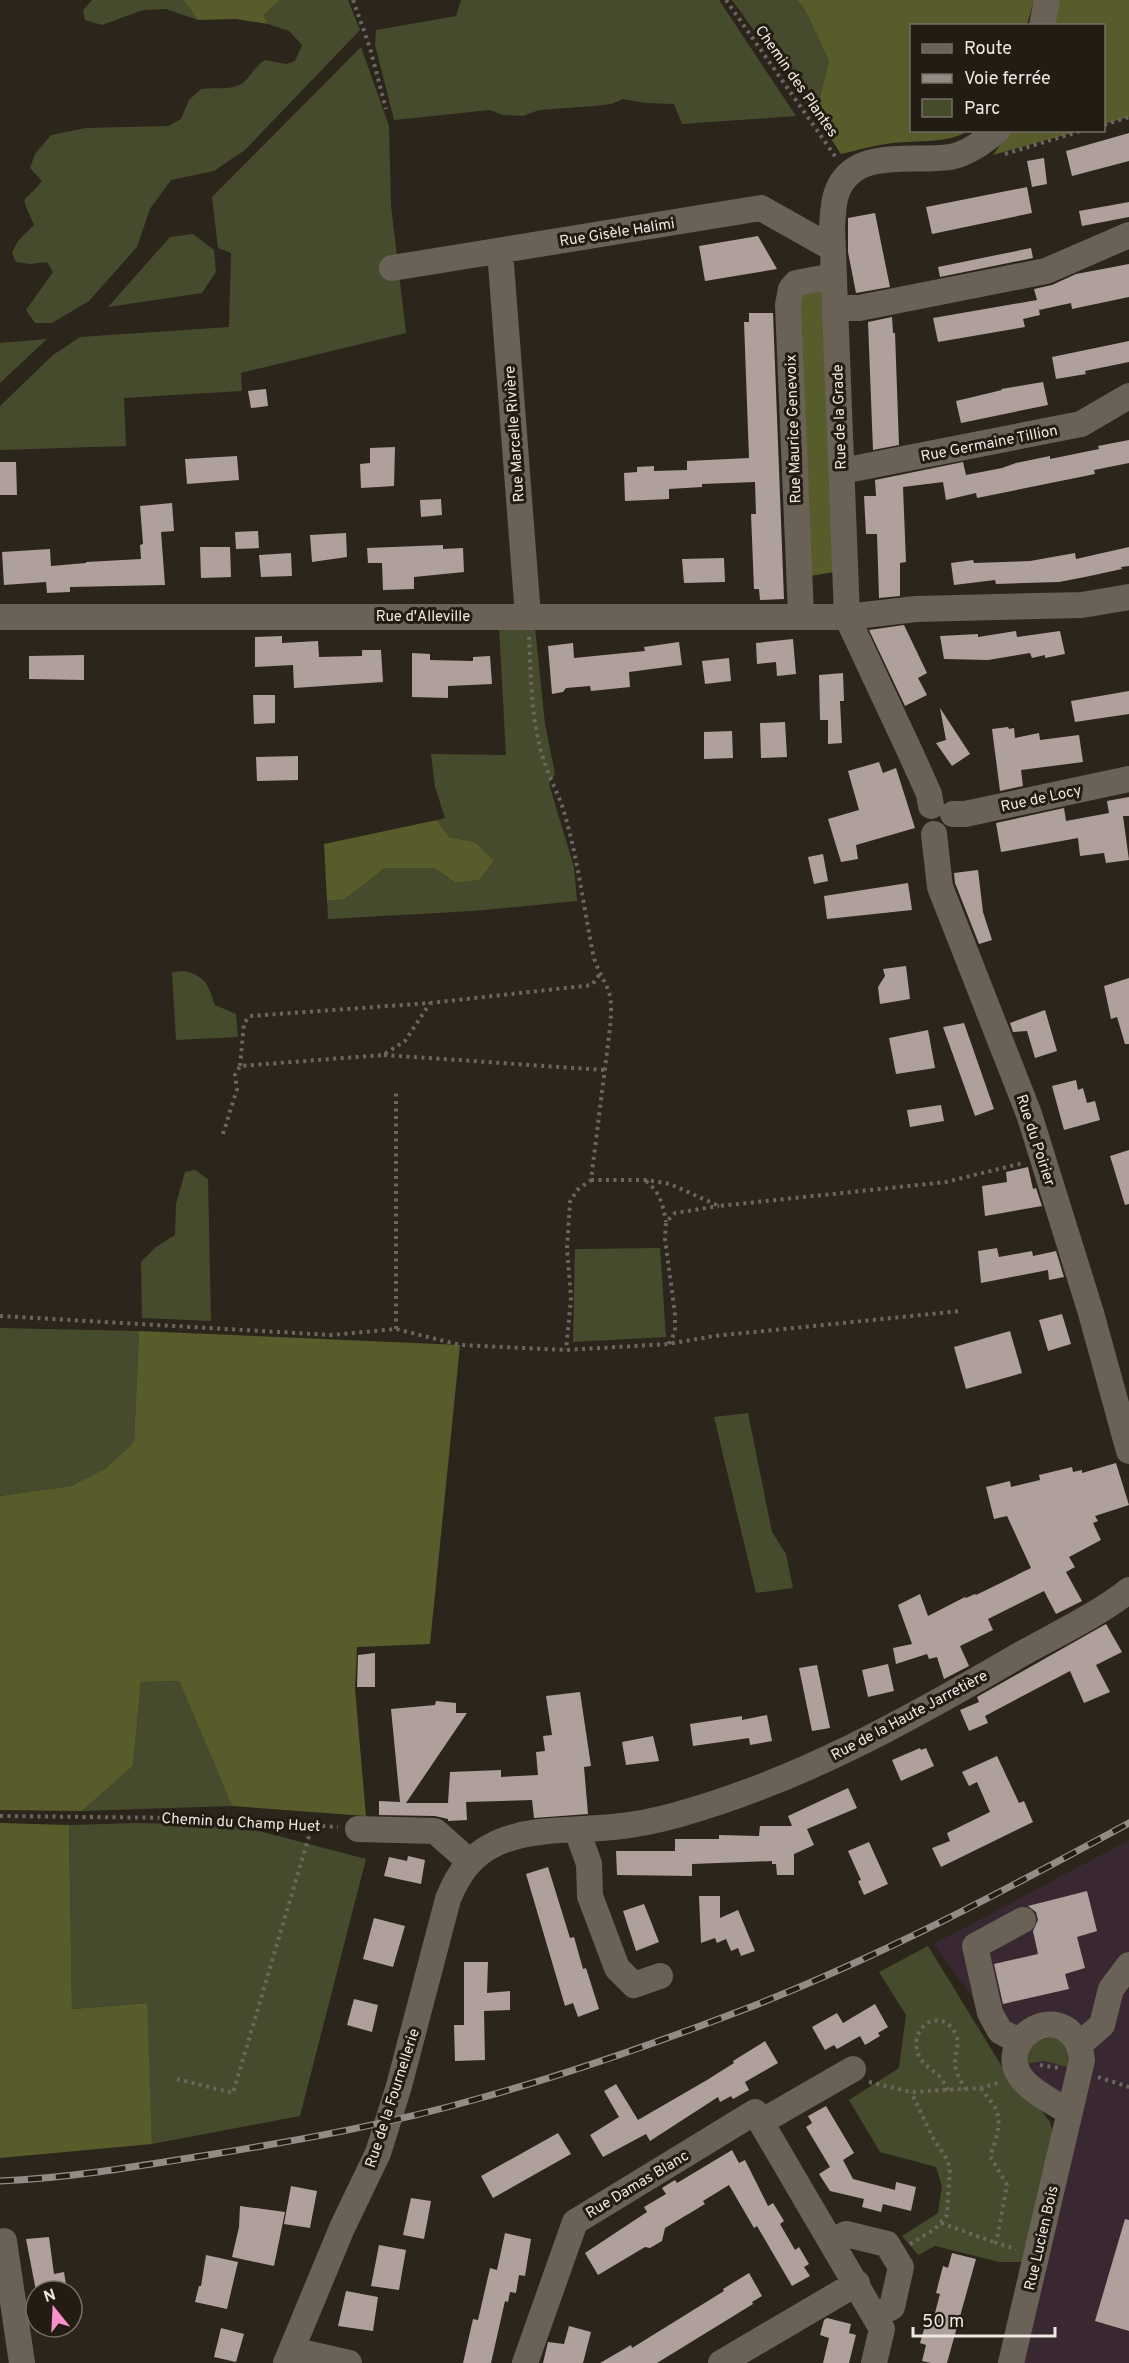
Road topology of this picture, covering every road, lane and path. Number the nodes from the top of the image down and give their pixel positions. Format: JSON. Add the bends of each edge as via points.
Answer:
{"nodes":[{"id":1,"x":353,"y":0,"type":"edge"},
{"id":2,"x":726,"y":0,"type":"edge"},
{"id":3,"x":1047,"y":0,"type":"edge"},
{"id":4,"x":1042,"y":24,"type":"edge"},
{"id":5,"x":386,"y":109,"type":"dead end"},
{"id":6,"x":1129,"y":117,"type":"edge"},
{"id":7,"x":1105,"y":125,"type":"edge"},
{"id":8,"x":995,"y":132,"type":"edge"},
{"id":9,"x":848,"y":175,"type":"junction"},
{"id":10,"x":1129,"y":235,"type":"edge"},
{"id":11,"x":832,"y":248,"type":"junction"},
{"id":12,"x":500,"y":251,"type":"junction"},
{"id":13,"x":392,"y":268,"type":"dead end"},
{"id":14,"x":834,"y":276,"type":"junction"},
{"id":15,"x":835,"y":308,"type":"junction"},
{"id":16,"x":1129,"y":396,"type":"edge"},
{"id":17,"x":842,"y":471,"type":"junction"},
{"id":18,"x":1129,"y":597,"type":"edge"},
{"id":19,"x":801,"y":615,"type":"junction"},
{"id":20,"x":528,"y":616,"type":"junction"},
{"id":21,"x":0,"y":617,"type":"edge"},
{"id":22,"x":847,"y":617,"type":"junction"},
{"id":23,"x":1129,"y":779,"type":"edge"},
{"id":24,"x":942,"y":810,"type":"junction"},
{"id":25,"x":599,"y":975,"type":"junction"},
{"id":26,"x":430,"y":1003,"type":"junction"},
{"id":27,"x":383,"y":1055,"type":"junction"},
{"id":28,"x":240,"y":1066,"type":"junction"},
{"id":29,"x":604,"y":1070,"type":"junction"},
{"id":30,"x":396,"y":1089,"type":"dead end"},
{"id":31,"x":223,"y":1134,"type":"dead end"},
{"id":32,"x":1042,"y":1158,"type":"junction"},
{"id":33,"x":591,"y":1180,"type":"junction"},
{"id":34,"x":646,"y":1180,"type":"junction"},
{"id":35,"x":719,"y":1206,"type":"junction"},
{"id":36,"x":666,"y":1222,"type":"junction"},
{"id":37,"x":961,"y":1311,"type":"dead end"},
{"id":38,"x":0,"y":1316,"type":"edge"},
{"id":39,"x":396,"y":1329,"type":"junction"},
{"id":40,"x":669,"y":1344,"type":"junction"},
{"id":41,"x":566,"y":1350,"type":"junction"},
{"id":42,"x":1129,"y":1451,"type":"edge"},
{"id":43,"x":1129,"y":1590,"type":"edge"},
{"id":44,"x":0,"y":1816,"type":"edge"},
{"id":45,"x":312,"y":1826,"type":"junction"},
{"id":46,"x":358,"y":1829,"type":"joint"},
{"id":47,"x":577,"y":1830,"type":"junction"},
{"id":48,"x":470,"y":1862,"type":"junction"},
{"id":49,"x":1023,"y":1920,"type":"dead end"},
{"id":50,"x":1129,"y":1965,"type":"edge"},
{"id":51,"x":660,"y":1976,"type":"dead end"},
{"id":52,"x":1020,"y":2042,"type":"junction"},
{"id":53,"x":1080,"y":2044,"type":"junction"},
{"id":54,"x":854,"y":2069,"type":"joint"},
{"id":55,"x":177,"y":2079,"type":"dead end"},
{"id":56,"x":981,"y":2088,"type":"dead end"},
{"id":57,"x":948,"y":2090,"type":"junction"},
{"id":58,"x":911,"y":2092,"type":"junction"},
{"id":59,"x":1069,"y":2112,"type":"junction"},
{"id":60,"x":760,"y":2122,"type":"junction"},
{"id":61,"x":940,"y":2223,"type":"junction"},
{"id":62,"x":4,"y":2241,"type":"dead end"},
{"id":63,"x":831,"y":2242,"type":"junction"},
{"id":64,"x":996,"y":2243,"type":"junction"},
{"id":65,"x":894,"y":2254,"type":"junction"},
{"id":66,"x":1037,"y":2255,"type":"junction"},
{"id":67,"x":856,"y":2283,"type":"junction"},
{"id":68,"x":875,"y":2316,"type":"junction"},
{"id":69,"x":289,"y":2356,"type":"edge"},
{"id":70,"x":22,"y":2363,"type":"edge"},
{"id":71,"x":349,"y":2363,"type":"edge"},
{"id":72,"x":525,"y":2363,"type":"edge"},
{"id":73,"x":721,"y":2363,"type":"edge"},
{"id":74,"x":874,"y":2363,"type":"edge"},
{"id":75,"x":1011,"y":2363,"type":"edge"}],
"edges":[{"from":1,"to":5,"type":"path"},
{"from":2,"to":9,"type":"path","name":"Chemin des Plantes"},
{"from":3,"to":4,"type":"street"},
{"from":6,"to":7,"type":"path"},
{"from":8,"to":9,"type":"street","via":[[976,147],[951,157],[890,159],[863,164]]},
{"from":9,"to":11,"type":"street","name":"Rue de la Grade","via":[[836,194]]},
{"from":10,"to":15,"type":"street","via":[[1046,271],[859,308]]},
{"from":11,"to":12,"type":"street","name":"Rue Gisèle Halimi","via":[[761,208]]},
{"from":11,"to":14,"type":"street","name":"Rue de la Grade"},
{"from":12,"to":13,"type":"street","name":"Rue Gisèle Halimi"},
{"from":12,"to":20,"type":"street","name":"Rue Marcelle Rivière"},
{"from":14,"to":15,"type":"street","name":"Rue de la Grade"},
{"from":14,"to":19,"type":"street","name":"Rue Maurice Genevoix","via":[[796,283],[788,305]]},
{"from":15,"to":17,"type":"street","name":"Rue de la Grade"},
{"from":16,"to":17,"type":"street","name":"Rue Germaine Tillion","via":[[1081,424]]},
{"from":17,"to":22,"type":"street","name":"Rue de la Grade"},
{"from":18,"to":22,"type":"street","name":"Rue d'Alleville","via":[[1082,605],[916,609]]},
{"from":19,"to":20,"type":"street","name":"Rue d'Alleville"},
{"from":19,"to":22,"type":"street","name":"Rue d'Alleville"},
{"from":20,"to":21,"type":"street","name":"Rue d'Alleville"},
{"from":20,"to":25,"type":"path","via":[[532,699],[539,743],[565,816]]},
{"from":22,"to":24,"type":"street","name":"Rue de la Grade","via":[[928,794]]},
{"from":23,"to":24,"type":"street","name":"Rue de Locy","via":[[965,814]]},
{"from":24,"to":32,"type":"street","name":"Rue du Poirier","via":[[925,812],[924,821],[934,834],[940,887],[1029,1114]]},
{"from":25,"to":26,"type":"path","via":[[592,985]]},
{"from":25,"to":29,"type":"path","via":[[609,992],[611,1006]]},
{"from":26,"to":27,"type":"path","via":[[405,1041]]},
{"from":26,"to":28,"type":"path","via":[[250,1016],[244,1023]]},
{"from":27,"to":28,"type":"path"},
{"from":27,"to":29,"type":"path"},
{"from":28,"to":31,"type":"path"},
{"from":29,"to":33,"type":"path"},
{"from":30,"to":39,"type":"path"},
{"from":32,"to":35,"type":"path","via":[[946,1182]]},
{"from":32,"to":42,"type":"street","name":"Rue du Poirier"},
{"from":33,"to":34,"type":"path"},
{"from":33,"to":41,"type":"path","via":[[577,1190],[570,1202],[567,1248],[571,1298]]},
{"from":34,"to":35,"type":"path","via":[[670,1184]]},
{"from":34,"to":36,"type":"path","via":[[656,1189]]},
{"from":35,"to":36,"type":"path","via":[[675,1213]]},
{"from":36,"to":40,"type":"path","via":[[664,1239],[675,1314],[675,1332]]},
{"from":37,"to":40,"type":"path"},
{"from":38,"to":39,"type":"path","via":[[331,1335]]},
{"from":39,"to":41,"type":"path","via":[[460,1345]]},
{"from":40,"to":41,"type":"path"},
{"from":43,"to":47,"type":"street","name":"Rue de la Haute Jarretière","via":[[873,1738],[798,1772],[678,1815]]},
{"from":44,"to":45,"type":"path","name":"Chemin du Champ Huet","via":[[185,1818]]},
{"from":45,"to":46,"type":"path","name":"Chemin du Champ Huet"},
{"from":45,"to":55,"type":"path","via":[[233,2093]]},
{"from":46,"to":48,"type":"street","via":[[435,1831]]},
{"from":47,"to":48,"type":"street","name":"Rue de la Haute Jarretière","via":[[515,1837],[481,1852]]},
{"from":47,"to":51,"type":"street","via":[[589,1864],[590,1896],[617,1968],[634,1985]]},
{"from":48,"to":69,"type":"street","name":"Rue de la Fournellerie","via":[[457,1876],[448,1899],[378,2153]]},
{"from":49,"to":52,"type":"street","via":[[975,1946],[990,2013],[1000,2031]]},
{"from":50,"to":53,"type":"street","via":[[1111,1989],[1102,2025]]},
{"from":52,"to":53,"type":"street","via":[[1025,2033],[1042,2025],[1059,2026],[1073,2033]]},
{"from":52,"to":59,"type":"street","via":[[1016,2061],[1023,2080]]},
{"from":53,"to":59,"type":"street","name":"Rue Lucien Bois","via":[[1082,2060]]},
{"from":54,"to":58,"type":"path","via":[[868,2081]]},
{"from":54,"to":60,"type":"street","name":"Rue Damas Blanc"},
{"from":56,"to":64,"type":"path","via":[[999,2118],[990,2156],[1007,2185]]},
{"from":57,"to":57,"type":"path","via":[[919,2056],[917,2048],[922,2025],[931,2020],[942,2021],[956,2035],[956,2070],[965,2089]]},
{"from":57,"to":58,"type":"path"},
{"from":58,"to":61,"type":"path","via":[[950,2168],[947,2215]]},
{"from":59,"to":66,"type":"street","name":"Rue Lucien Bois"},
{"from":60,"to":63,"type":"street"},
{"from":60,"to":72,"type":"street","name":"Rue Damas Blanc","via":[[755,2112],[575,2222]]},
{"from":61,"to":64,"type":"path"},
{"from":61,"to":65,"type":"path"},
{"from":62,"to":70,"type":"street"},
{"from":63,"to":65,"type":"street","via":[[846,2234],[887,2244]]},
{"from":63,"to":67,"type":"street"},
{"from":64,"to":66,"type":"path"},
{"from":65,"to":68,"type":"street","via":[[901,2266],[892,2307]]},
{"from":66,"to":75,"type":"street","name":"Rue Lucien Bois"},
{"from":67,"to":68,"type":"street"},
{"from":67,"to":73,"type":"street"},
{"from":68,"to":74,"type":"street","via":[[882,2330]]},
{"from":69,"to":71,"type":"street"}]}
